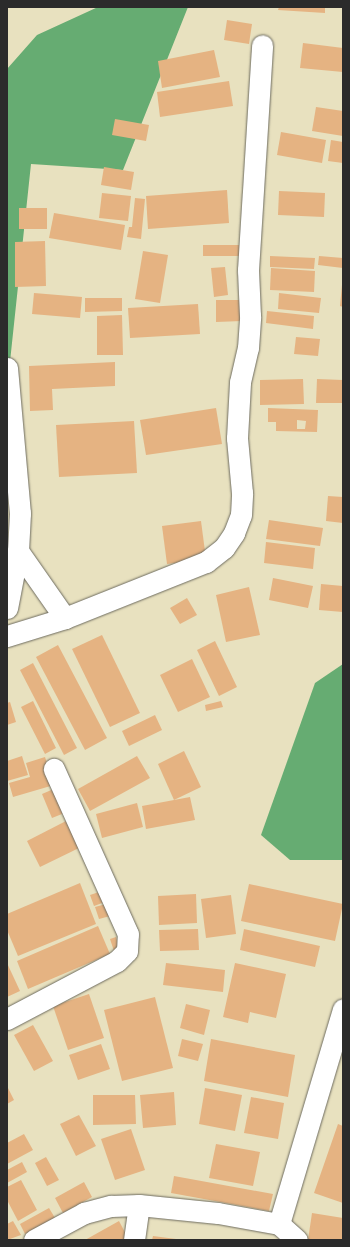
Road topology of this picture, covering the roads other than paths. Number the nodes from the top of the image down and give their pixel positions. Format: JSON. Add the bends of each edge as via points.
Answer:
{"nodes":[{"id":1,"x":262,"y":45,"type":"dead end"},
{"id":2,"x":7,"y":368,"type":"edge"},
{"id":3,"x":18,"y":551,"type":"junction"},
{"id":4,"x":7,"y":608,"type":"edge"},
{"id":5,"x":65,"y":618,"type":"junction"},
{"id":6,"x":7,"y":636,"type":"edge"},
{"id":7,"x":54,"y":769,"type":"dead end"},
{"id":8,"x":343,"y":1009,"type":"edge"},
{"id":9,"x":7,"y":1019,"type":"edge"},
{"id":10,"x":139,"y":1205,"type":"junction"},
{"id":11,"x":279,"y":1224,"type":"junction"},
{"id":12,"x":34,"y":1240,"type":"edge"},
{"id":13,"x":134,"y":1240,"type":"edge"},
{"id":14,"x":297,"y":1240,"type":"edge"}],
"edges":[{"from":1,"to":5,"type":"street","via":[[248,270],[248,348],[240,382],[238,430],[241,515],[234,533],[224,548],[206,562]]},
{"from":2,"to":3,"type":"street","via":[[20,513]]},
{"from":3,"to":4,"type":"street"},
{"from":3,"to":5,"type":"street"},
{"from":5,"to":6,"type":"street"},
{"from":7,"to":9,"type":"street","via":[[128,934],[127,951],[117,961]]},
{"from":8,"to":11,"type":"street"},
{"from":10,"to":11,"type":"street","via":[[218,1213]]},
{"from":10,"to":12,"type":"street","via":[[111,1206],[84,1213]]},
{"from":10,"to":13,"type":"street"},
{"from":11,"to":14,"type":"street"}]}
